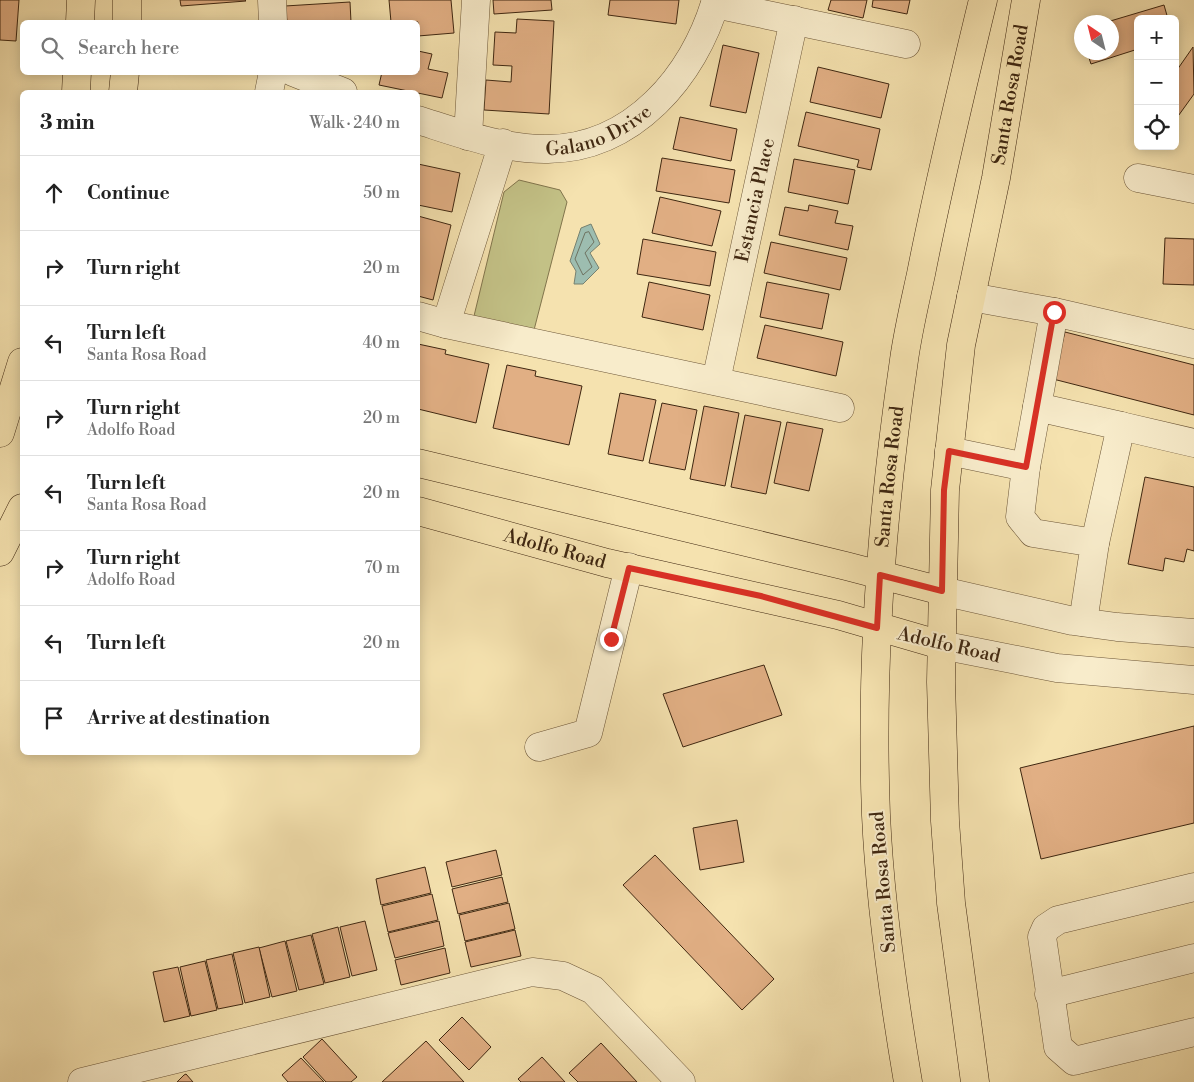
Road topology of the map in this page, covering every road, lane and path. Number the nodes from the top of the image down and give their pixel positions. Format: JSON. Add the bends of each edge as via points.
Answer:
{"nodes":[{"id":1,"x":81,"y":0,"type":"edge"},
{"id":2,"x":127,"y":0,"type":"edge"},
{"id":3,"x":272,"y":0,"type":"edge"},
{"id":4,"x":476,"y":0,"type":"edge"},
{"id":5,"x":983,"y":0,"type":"edge"},
{"id":6,"x":1026,"y":0,"type":"edge"},
{"id":7,"x":715,"y":2,"type":"edge"},
{"id":8,"x":80,"y":20,"type":"edge"},
{"id":9,"x":127,"y":20,"type":"edge"},
{"id":10,"x":273,"y":20,"type":"edge"},
{"id":11,"x":794,"y":20,"type":"junction"},
{"id":12,"x":906,"y":44,"type":"dead end"},
{"id":13,"x":77,"y":75,"type":"edge"},
{"id":14,"x":125,"y":75,"type":"edge"},
{"id":15,"x":272,"y":75,"type":"edge"},
{"id":16,"x":300,"y":75,"type":"edge"},
{"id":17,"x":76,"y":90,"type":"edge"},
{"id":18,"x":123,"y":90,"type":"edge"},
{"id":19,"x":269,"y":90,"type":"edge"},
{"id":20,"x":338,"y":90,"type":"edge"},
{"id":21,"x":420,"y":121,"type":"edge"},
{"id":22,"x":468,"y":136,"type":"junction"},
{"id":23,"x":503,"y":143,"type":"junction"},
{"id":24,"x":1138,"y":178,"type":"dead end"},
{"id":25,"x":1194,"y":189,"type":"edge"},
{"id":26,"x":971,"y":297,"type":"junction"},
{"id":27,"x":1054,"y":312,"type":"junction"},
{"id":28,"x":420,"y":317,"type":"edge"},
{"id":29,"x":446,"y":324,"type":"junction"},
{"id":30,"x":1194,"y":344,"type":"edge"},
{"id":31,"x":16,"y":366,"type":"edge"},
{"id":32,"x":716,"y":381,"type":"junction"},
{"id":33,"x":1037,"y":407,"type":"junction"},
{"id":34,"x":840,"y":408,"type":"dead end"},
{"id":35,"x":8,"y":416,"type":"edge"},
{"id":36,"x":1120,"y":426,"type":"junction"},
{"id":37,"x":1194,"y":443,"type":"edge"},
{"id":38,"x":949,"y":451,"type":"junction"},
{"id":39,"x":420,"y":463,"type":"edge"},
{"id":40,"x":1026,"y":467,"type":"junction"},
{"id":41,"x":20,"y":512,"type":"edge"},
{"id":42,"x":420,"y":512,"type":"edge"},
{"id":43,"x":1095,"y":543,"type":"junction"},
{"id":44,"x":0,"y":552,"type":"edge"},
{"id":45,"x":629,"y":568,"type":"junction"},
{"id":46,"x":880,"y":575,"type":"junction"},
{"id":47,"x":942,"y":591,"type":"junction"},
{"id":48,"x":1083,"y":622,"type":"junction"},
{"id":49,"x":877,"y":628,"type":"junction"},
{"id":50,"x":1194,"y":633,"type":"edge"},
{"id":51,"x":941,"y":644,"type":"junction"},
{"id":52,"x":1194,"y":680,"type":"edge"},
{"id":53,"x":539,"y":747,"type":"dead end"},
{"id":54,"x":1194,"y":887,"type":"edge"},
{"id":55,"x":1194,"y":958,"type":"edge"},
{"id":56,"x":1049,"y":994,"type":"junction"},
{"id":57,"x":1194,"y":1032,"type":"edge"},
{"id":58,"x":82,"y":1082,"type":"edge"},
{"id":59,"x":682,"y":1082,"type":"edge"},
{"id":60,"x":908,"y":1082,"type":"edge"},
{"id":61,"x":975,"y":1082,"type":"edge"}],
"edges":[{"from":1,"to":8,"type":"main road"},
{"from":2,"to":9,"type":"main road"},
{"from":3,"to":10,"type":"street"},
{"from":4,"to":22,"type":"street"},
{"from":5,"to":46,"type":"main road","name":"Santa Rosa Road","via":[[940,178],[904,358]]},
{"from":6,"to":26,"type":"main road","name":"Santa Rosa Road","via":[[996,178]]},
{"from":7,"to":11,"type":"street"},
{"from":7,"to":23,"type":"street","name":"Galano Drive","via":[[693,57],[680,78],[638,117],[621,128],[579,145],[548,149]]},
{"from":11,"to":12,"type":"street"},
{"from":11,"to":32,"type":"street","name":"Estancia Place"},
{"from":13,"to":17,"type":"main road"},
{"from":14,"to":18,"type":"main road"},
{"from":15,"to":19,"type":"street"},
{"from":16,"to":20,"type":"street"},
{"from":21,"to":22,"type":"street","name":"Galano Drive"},
{"from":22,"to":23,"type":"street","name":"Galano Drive"},
{"from":23,"to":29,"type":"street"},
{"from":24,"to":25,"type":"street"},
{"from":26,"to":27,"type":"street"},
{"from":26,"to":38,"type":"main road","name":"Santa Rosa Road","via":[[961,345]]},
{"from":27,"to":30,"type":"street"},
{"from":27,"to":33,"type":"street"},
{"from":28,"to":29,"type":"street"},
{"from":29,"to":32,"type":"street"},
{"from":31,"to":35,"type":"main road"},
{"from":32,"to":34,"type":"street"},
{"from":33,"to":36,"type":"street"},
{"from":33,"to":40,"type":"street"},
{"from":36,"to":37,"type":"street"},
{"from":36,"to":43,"type":"street"},
{"from":38,"to":40,"type":"street"},
{"from":38,"to":47,"type":"main road","name":"Santa Rosa Road","via":[[944,490]]},
{"from":39,"to":46,"type":"main road"},
{"from":40,"to":43,"type":"street","via":[[1020,517],[1033,533]]},
{"from":41,"to":44,"type":"main road"},
{"from":42,"to":45,"type":"main road","name":"Adolfo Road"},
{"from":43,"to":48,"type":"street"},
{"from":45,"to":49,"type":"main road","name":"Adolfo Road","via":[[770,599]]},
{"from":45,"to":53,"type":"street","via":[[588,733]]},
{"from":46,"to":47,"type":"main road"},
{"from":46,"to":49,"type":"main road","name":"Santa Rosa Road"},
{"from":47,"to":48,"type":"street"},
{"from":47,"to":51,"type":"main road","name":"Santa Rosa Road"},
{"from":48,"to":50,"type":"street"},
{"from":49,"to":51,"type":"main road","name":"Adolfo Road"},
{"from":49,"to":60,"type":"main road","name":"Santa Rosa Road","via":[[876,816],[882,899]]},
{"from":51,"to":52,"type":"street","name":"Adolfo Road","via":[[1057,668]]},
{"from":51,"to":61,"type":"main road","name":"Santa Rosa Road","via":[[944,821],[951,904]]},
{"from":54,"to":56,"type":"street","via":[[1054,922],[1042,937]]},
{"from":55,"to":56,"type":"street"},
{"from":56,"to":57,"type":"street","via":[[1058,1047],[1074,1061]]},
{"from":58,"to":59,"type":"street","via":[[532,972],[563,976],[593,990]]}]}
